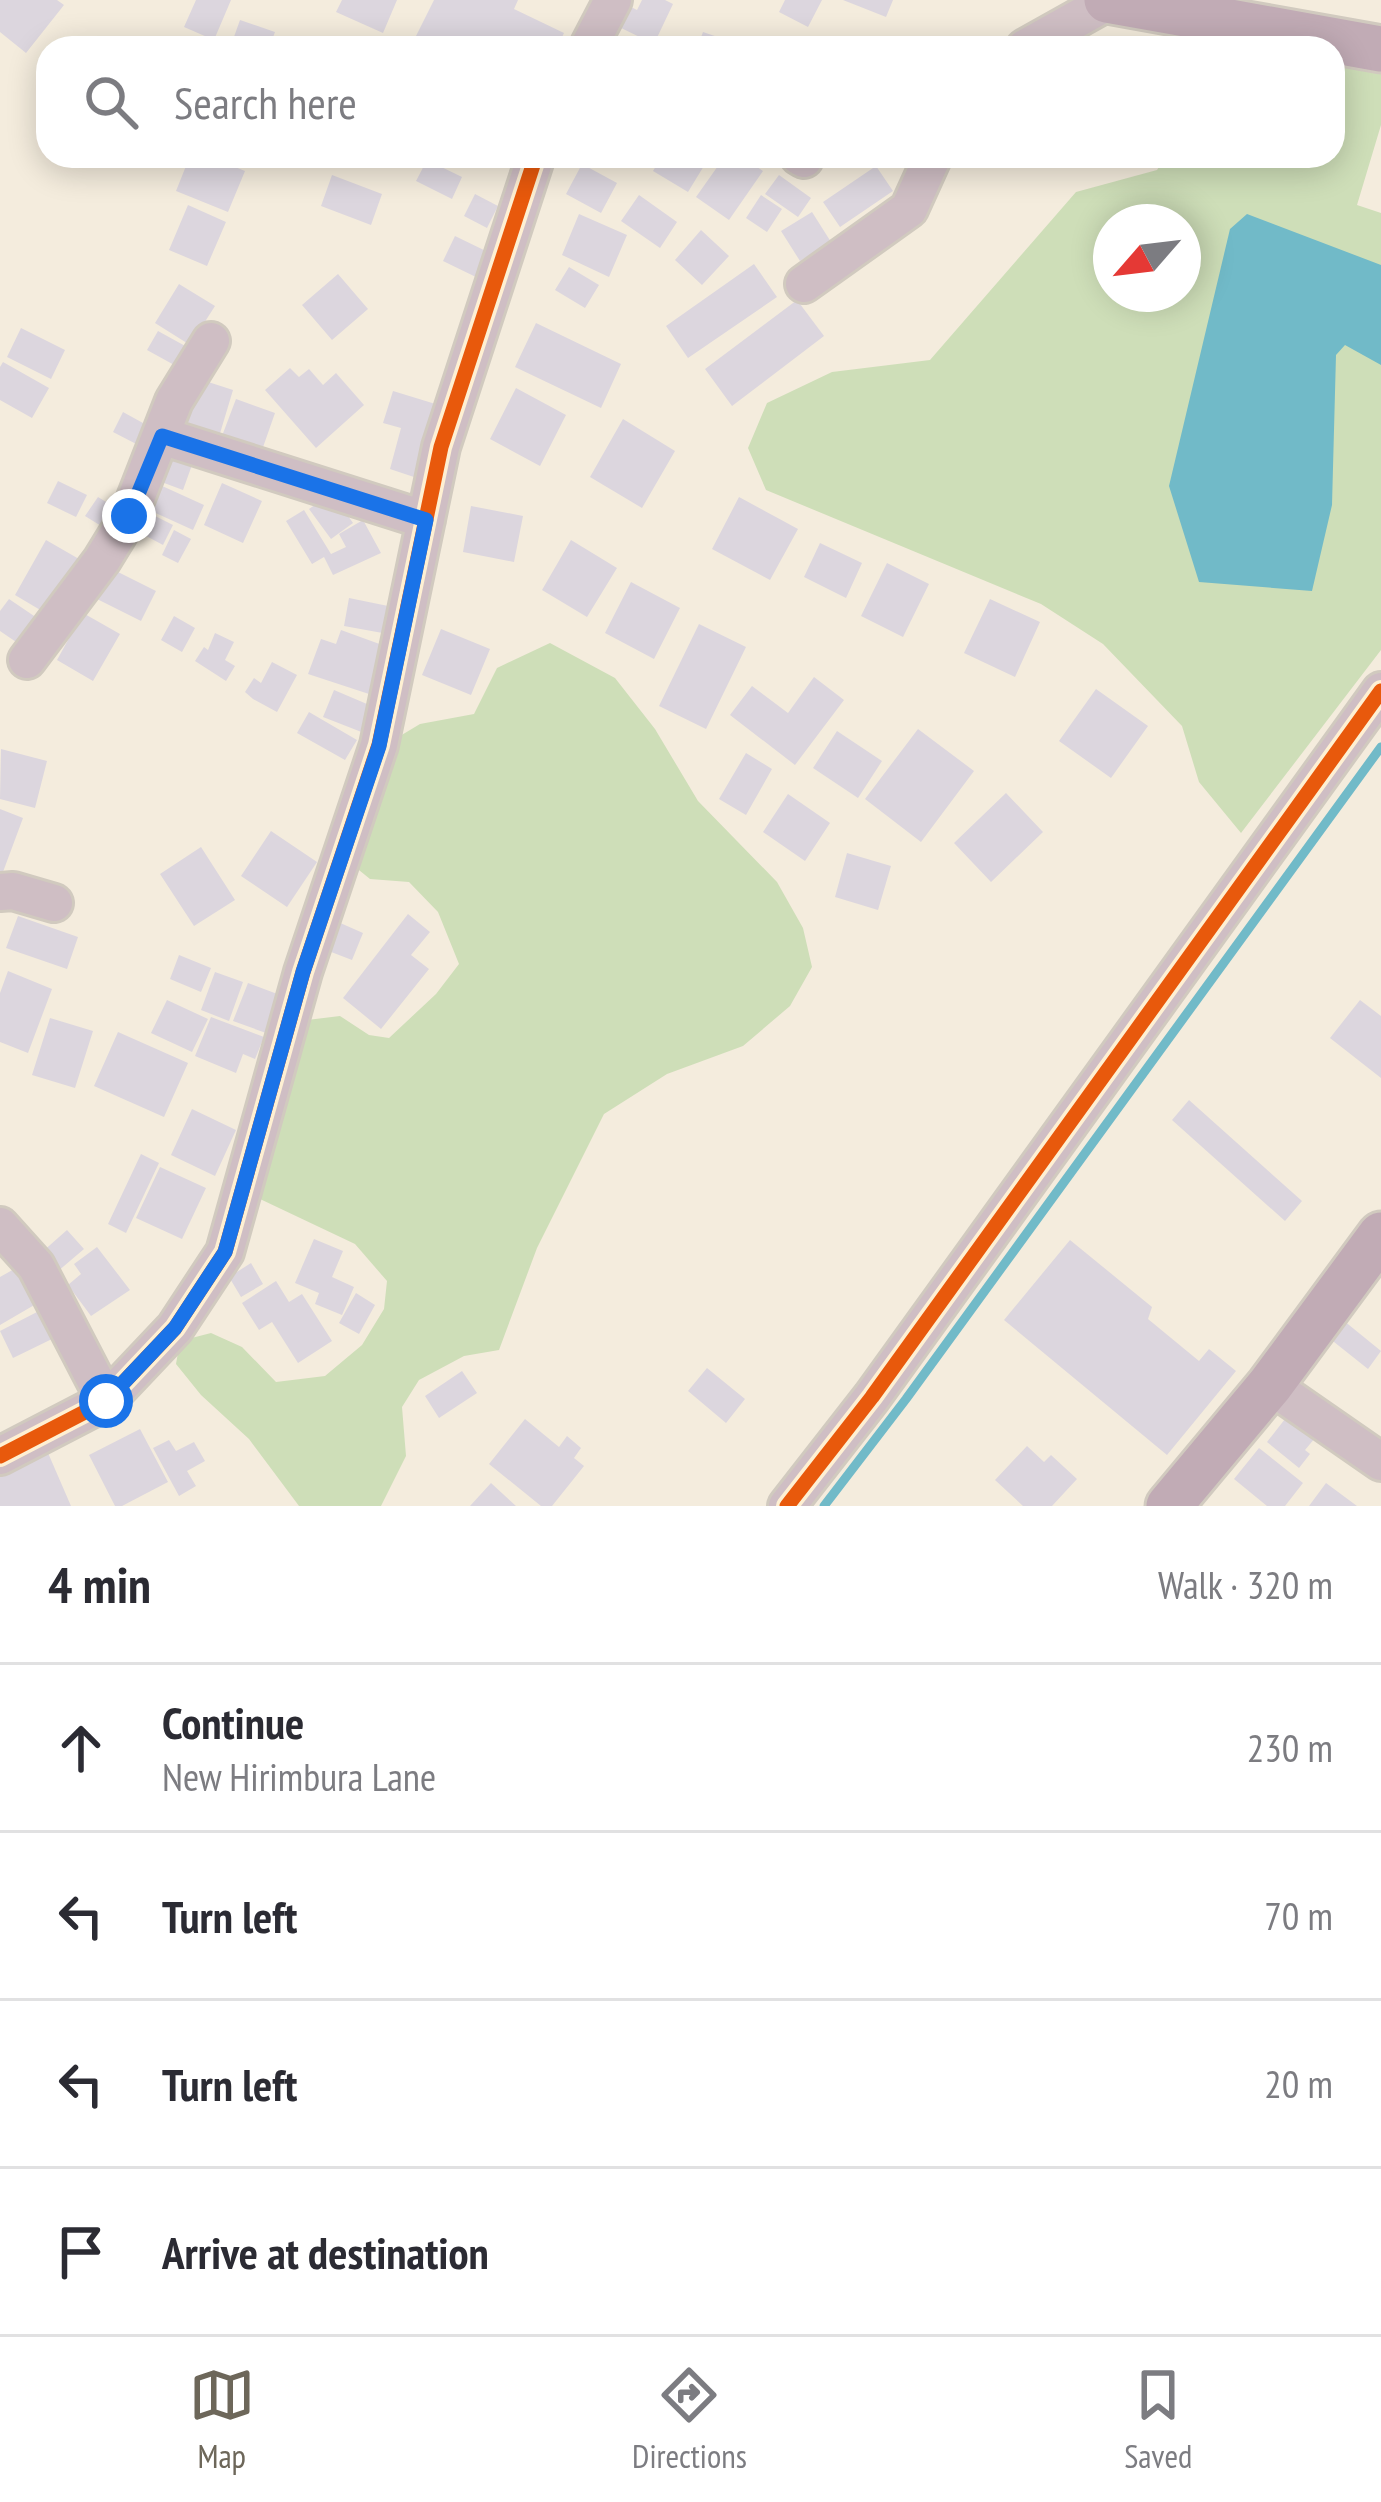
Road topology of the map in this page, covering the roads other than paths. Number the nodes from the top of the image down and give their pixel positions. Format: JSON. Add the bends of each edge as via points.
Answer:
{"nodes":[{"id":1,"x":613,"y":0,"type":"edge"},
{"id":2,"x":1108,"y":0,"type":"edge"},
{"id":3,"x":594,"y":36,"type":"edge"},
{"id":4,"x":1046,"y":36,"type":"edge"},
{"id":5,"x":1309,"y":36,"type":"edge"},
{"id":6,"x":1345,"y":43,"type":"edge"},
{"id":7,"x":1381,"y":49,"type":"edge"},
{"id":8,"x":532,"y":168,"type":"edge"},
{"id":9,"x":928,"y":168,"type":"edge"},
{"id":10,"x":804,"y":284,"type":"dead end"},
{"id":11,"x":211,"y":341,"type":"dead end"},
{"id":12,"x":162,"y":436,"type":"junction"},
{"id":13,"x":426,"y":520,"type":"junction"},
{"id":14,"x":27,"y":660,"type":"dead end"},
{"id":15,"x":1381,"y":691,"type":"edge"},
{"id":16,"x":0,"y":892,"type":"edge"},
{"id":17,"x":54,"y":903,"type":"dead end"},
{"id":18,"x":0,"y":1226,"type":"edge"},
{"id":19,"x":1381,"y":1234,"type":"edge"},
{"id":20,"x":1270,"y":1385,"type":"junction"},
{"id":21,"x":106,"y":1401,"type":"junction"},
{"id":22,"x":0,"y":1456,"type":"edge"},
{"id":23,"x":1381,"y":1462,"type":"edge"},
{"id":24,"x":788,"y":1506,"type":"edge"},
{"id":25,"x":1169,"y":1506,"type":"edge"}],
"edges":[{"from":1,"to":3,"type":"street"},
{"from":2,"to":4,"type":"street"},
{"from":2,"to":5,"type":"main road"},
{"from":6,"to":7,"type":"main road"},
{"from":8,"to":13,"type":"street","via":[[441,447]]},
{"from":9,"to":10,"type":"street","via":[[910,209]]},
{"from":11,"to":12,"type":"street"},
{"from":12,"to":13,"type":"street"},
{"from":12,"to":14,"type":"street","via":[[129,516]]},
{"from":13,"to":21,"type":"street","via":[[379,746],[303,972],[225,1252],[175,1328]]},
{"from":15,"to":24,"type":"street"},
{"from":16,"to":17,"type":"street"},
{"from":18,"to":21,"type":"street","via":[[35,1266]]},
{"from":19,"to":20,"type":"main road"},
{"from":20,"to":23,"type":"street"},
{"from":20,"to":25,"type":"main road"},
{"from":21,"to":22,"type":"street"}]}
